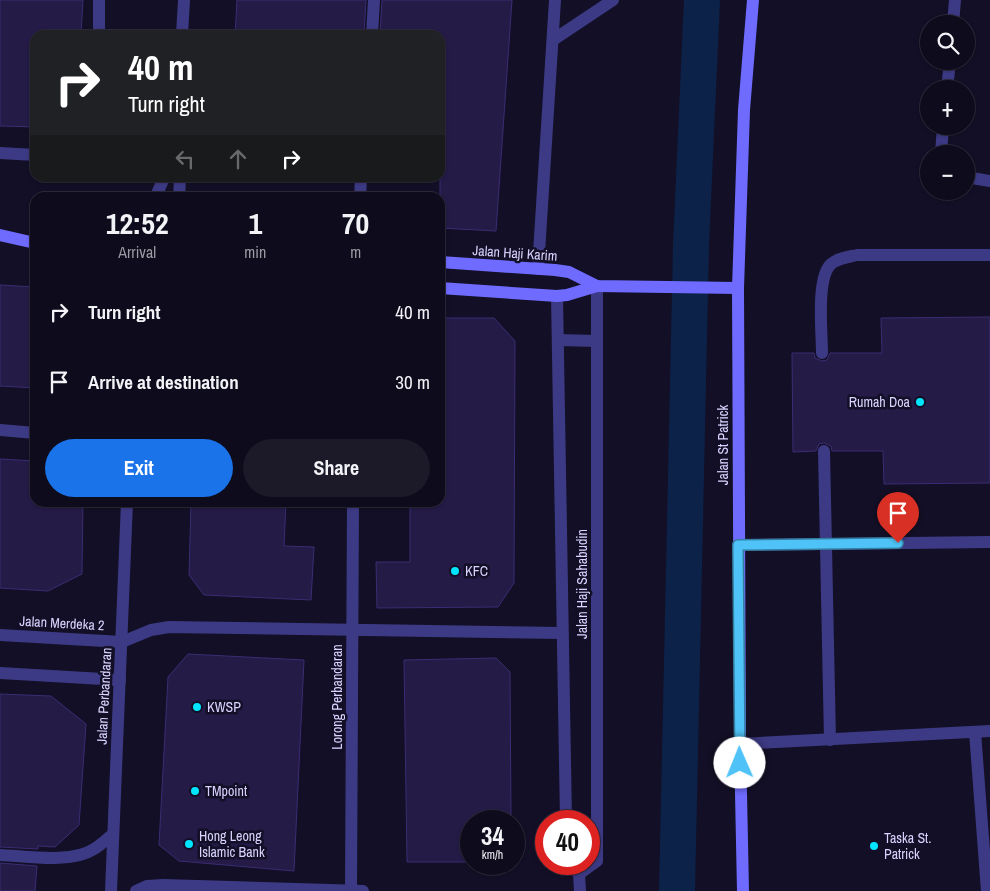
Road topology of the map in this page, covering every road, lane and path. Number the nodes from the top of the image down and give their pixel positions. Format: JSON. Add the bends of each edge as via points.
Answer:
{"nodes":[{"id":1,"x":99,"y":0,"type":"edge"},
{"id":2,"x":184,"y":0,"type":"edge"},
{"id":3,"x":374,"y":0,"type":"edge"},
{"id":4,"x":555,"y":0,"type":"edge"},
{"id":5,"x":613,"y":0,"type":"edge"},
{"id":6,"x":753,"y":0,"type":"edge"},
{"id":7,"x":955,"y":0,"type":"edge"},
{"id":8,"x":954,"y":15,"type":"edge"},
{"id":9,"x":99,"y":30,"type":"edge"},
{"id":10,"x":182,"y":30,"type":"edge"},
{"id":11,"x":372,"y":30,"type":"edge"},
{"id":12,"x":553,"y":40,"type":"junction"},
{"id":13,"x":0,"y":153,"type":"edge"},
{"id":14,"x":30,"y":155,"type":"edge"},
{"id":15,"x":975,"y":179,"type":"edge"},
{"id":16,"x":990,"y":181,"type":"edge"},
{"id":17,"x":0,"y":234,"type":"edge"},
{"id":18,"x":30,"y":235,"type":"edge"},
{"id":19,"x":30,"y":242,"type":"edge"},
{"id":20,"x":990,"y":255,"type":"edge"},
{"id":21,"x":445,"y":262,"type":"edge"},
{"id":22,"x":538,"y":269,"type":"junction"},
{"id":23,"x":597,"y":286,"type":"junction"},
{"id":24,"x":445,"y":288,"type":"edge"},
{"id":25,"x":738,"y":288,"type":"junction"},
{"id":26,"x":557,"y":296,"type":"junction"},
{"id":27,"x":558,"y":340,"type":"junction"},
{"id":28,"x":597,"y":341,"type":"junction"},
{"id":29,"x":822,"y":353,"type":"dead end"},
{"id":30,"x":0,"y":430,"type":"edge"},
{"id":31,"x":30,"y":432,"type":"edge"},
{"id":32,"x":824,"y":451,"type":"dead end"},
{"id":33,"x":128,"y":507,"type":"edge"},
{"id":34,"x":353,"y":507,"type":"edge"},
{"id":35,"x":990,"y":542,"type":"edge"},
{"id":36,"x":825,"y":544,"type":"junction"},
{"id":37,"x":738,"y":545,"type":"junction"},
{"id":38,"x":352,"y":630,"type":"junction"},
{"id":39,"x":562,"y":633,"type":"junction"},
{"id":40,"x":0,"y":635,"type":"edge"},
{"id":41,"x":122,"y":642,"type":"junction"},
{"id":42,"x":0,"y":673,"type":"edge"},
{"id":43,"x":120,"y":680,"type":"junction"},
{"id":44,"x":990,"y":731,"type":"edge"},
{"id":45,"x":975,"y":732,"type":"junction"},
{"id":46,"x":830,"y":740,"type":"junction"},
{"id":47,"x":740,"y":744,"type":"junction"},
{"id":48,"x":566,"y":810,"type":"edge"},
{"id":49,"x":597,"y":810,"type":"edge"},
{"id":50,"x":113,"y":834,"type":"junction"},
{"id":51,"x":0,"y":855,"type":"edge"},
{"id":52,"x":580,"y":875,"type":"edge"},
{"id":53,"x":110,"y":891,"type":"edge"},
{"id":54,"x":136,"y":891,"type":"edge"},
{"id":55,"x":351,"y":891,"type":"edge"},
{"id":56,"x":363,"y":891,"type":"edge"},
{"id":57,"x":580,"y":891,"type":"edge"},
{"id":58,"x":743,"y":891,"type":"edge"},
{"id":59,"x":987,"y":891,"type":"edge"}],
"edges":[{"from":1,"to":9,"type":"street"},
{"from":2,"to":10,"type":"street"},
{"from":3,"to":11,"type":"street"},
{"from":4,"to":12,"type":"street"},
{"from":5,"to":12,"type":"street"},
{"from":6,"to":25,"type":"street","name":"Jalan St Patrick","via":[[744,110]]},
{"from":7,"to":8,"type":"street"},
{"from":12,"to":22,"type":"street"},
{"from":13,"to":14,"type":"street"},
{"from":15,"to":16,"type":"street"},
{"from":17,"to":18,"type":"street"},
{"from":17,"to":19,"type":"street"},
{"from":20,"to":29,"type":"street","via":[[857,255],[841,258],[825,273],[822,287]]},
{"from":21,"to":22,"type":"street","name":"Jalan Haji Karim"},
{"from":22,"to":23,"type":"street","name":"Jalan Haji Karim","via":[[569,272]]},
{"from":23,"to":25,"type":"street","name":"Jalan Haji Karim"},
{"from":23,"to":26,"type":"street"},
{"from":23,"to":28,"type":"street","name":"Jalan Haji Sahabudin"},
{"from":24,"to":26,"type":"street"},
{"from":25,"to":37,"type":"street","name":"Jalan St Patrick"},
{"from":26,"to":27,"type":"street","name":"Jalan Haji Sahabudin"},
{"from":27,"to":28,"type":"street"},
{"from":27,"to":39,"type":"street","name":"Jalan Haji Sahabudin"},
{"from":28,"to":49,"type":"street","name":"Jalan Haji Sahabudin"},
{"from":30,"to":31,"type":"street"},
{"from":32,"to":36,"type":"street"},
{"from":33,"to":41,"type":"street","name":"Jalan Perbandaran"},
{"from":34,"to":38,"type":"street","name":"Lorong Perbandaran"},
{"from":35,"to":36,"type":"street"},
{"from":36,"to":37,"type":"street"},
{"from":36,"to":46,"type":"street"},
{"from":37,"to":47,"type":"street","name":"Jalan St Patrick"},
{"from":38,"to":39,"type":"street"},
{"from":38,"to":41,"type":"street","via":[[169,627],[151,630]]},
{"from":38,"to":55,"type":"street","name":"Lorong Perbandaran"},
{"from":39,"to":48,"type":"street","name":"Jalan Haji Sahabudin"},
{"from":40,"to":41,"type":"street","name":"Jalan Merdeka 2"},
{"from":41,"to":43,"type":"street","name":"Jalan Perbandaran"},
{"from":42,"to":43,"type":"street"},
{"from":43,"to":50,"type":"street","name":"Jalan Perbandaran"},
{"from":44,"to":45,"type":"street"},
{"from":45,"to":46,"type":"street"},
{"from":45,"to":59,"type":"street"},
{"from":46,"to":47,"type":"street"},
{"from":47,"to":58,"type":"street","name":"Jalan St Patrick"},
{"from":50,"to":51,"type":"street","via":[[94,850],[76,856]]},
{"from":50,"to":53,"type":"street","name":"Jalan Perbandaran"},
{"from":52,"to":57,"type":"street"},
{"from":54,"to":55,"type":"street","via":[[163,884]]},
{"from":55,"to":56,"type":"street"}]}
